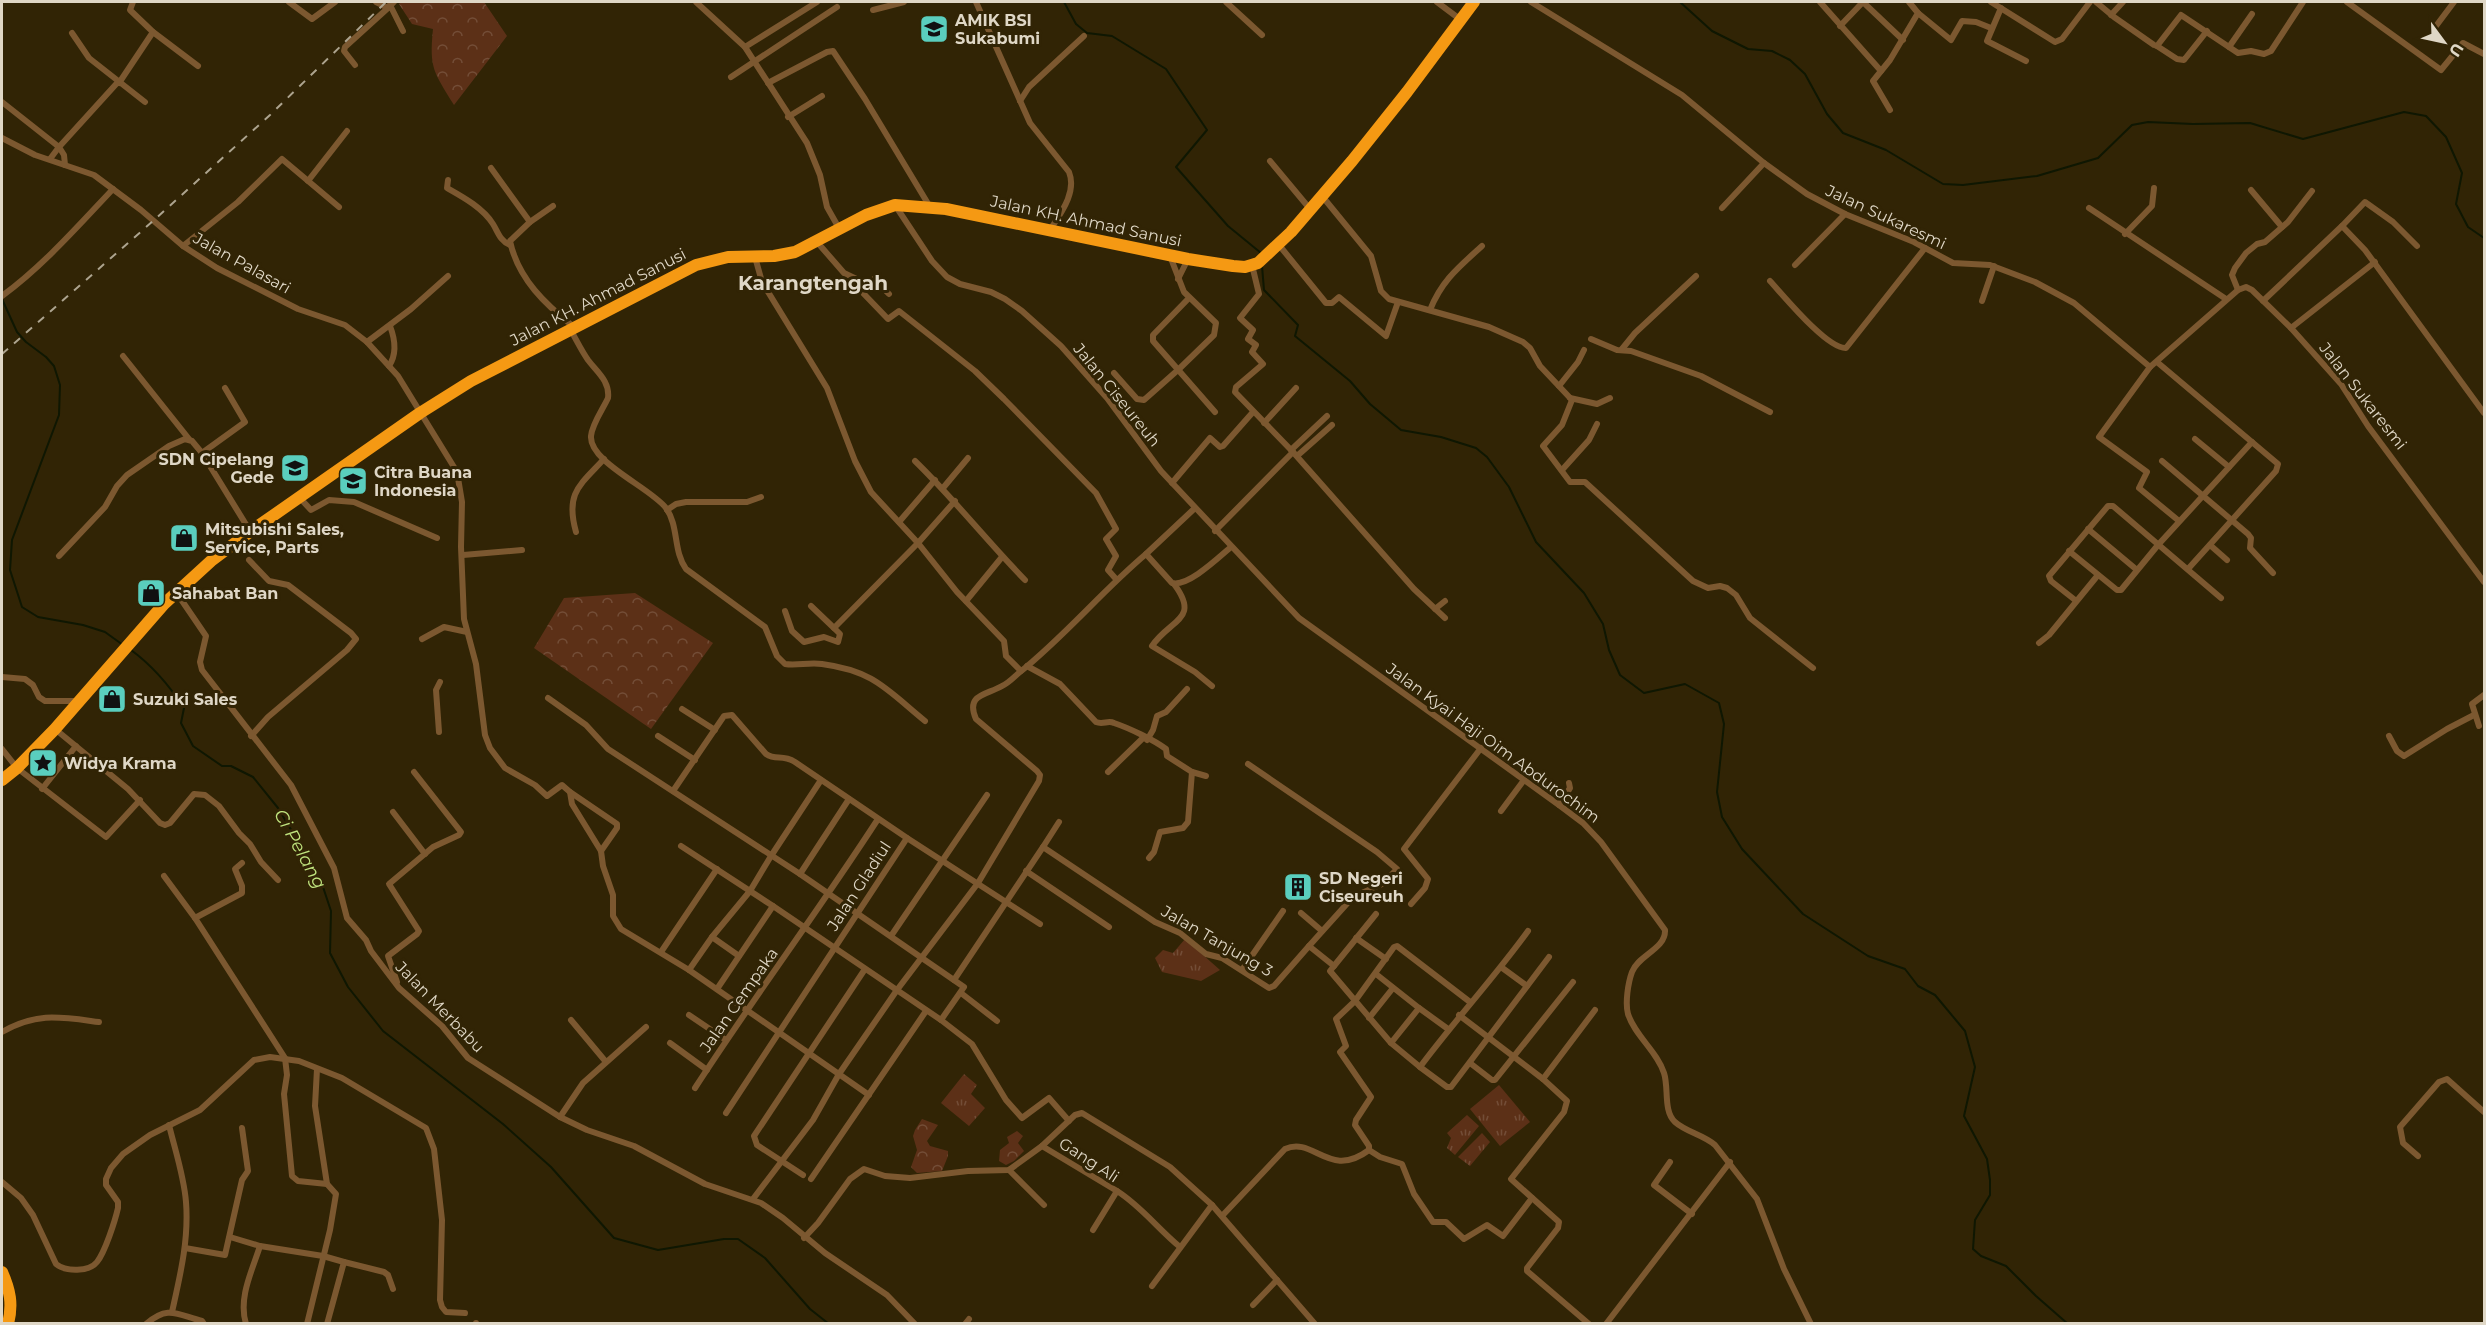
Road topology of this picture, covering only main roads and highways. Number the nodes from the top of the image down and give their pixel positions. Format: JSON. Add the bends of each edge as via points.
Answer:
{"nodes":[{"id":1,"x":1474,"y":2,"type":"edge"},
{"id":2,"x":2,"y":780,"type":"edge"},
{"id":3,"x":2,"y":1272,"type":"edge"},
{"id":4,"x":8,"y":1323,"type":"edge"}],
"edges":[{"from":1,"to":2,"type":"highway","name":"Jalan KH. Ahmad Sanusi","via":[[1392,112],[1322,196],[1270,255],[1255,264],[1233,266],[1188,259],[930,207],[895,205],[795,252],[728,257],[696,265],[487,372],[420,413],[211,561],[176,592],[56,729]]},
{"from":3,"to":4,"type":"highway","via":[[12,1298]]}]}
